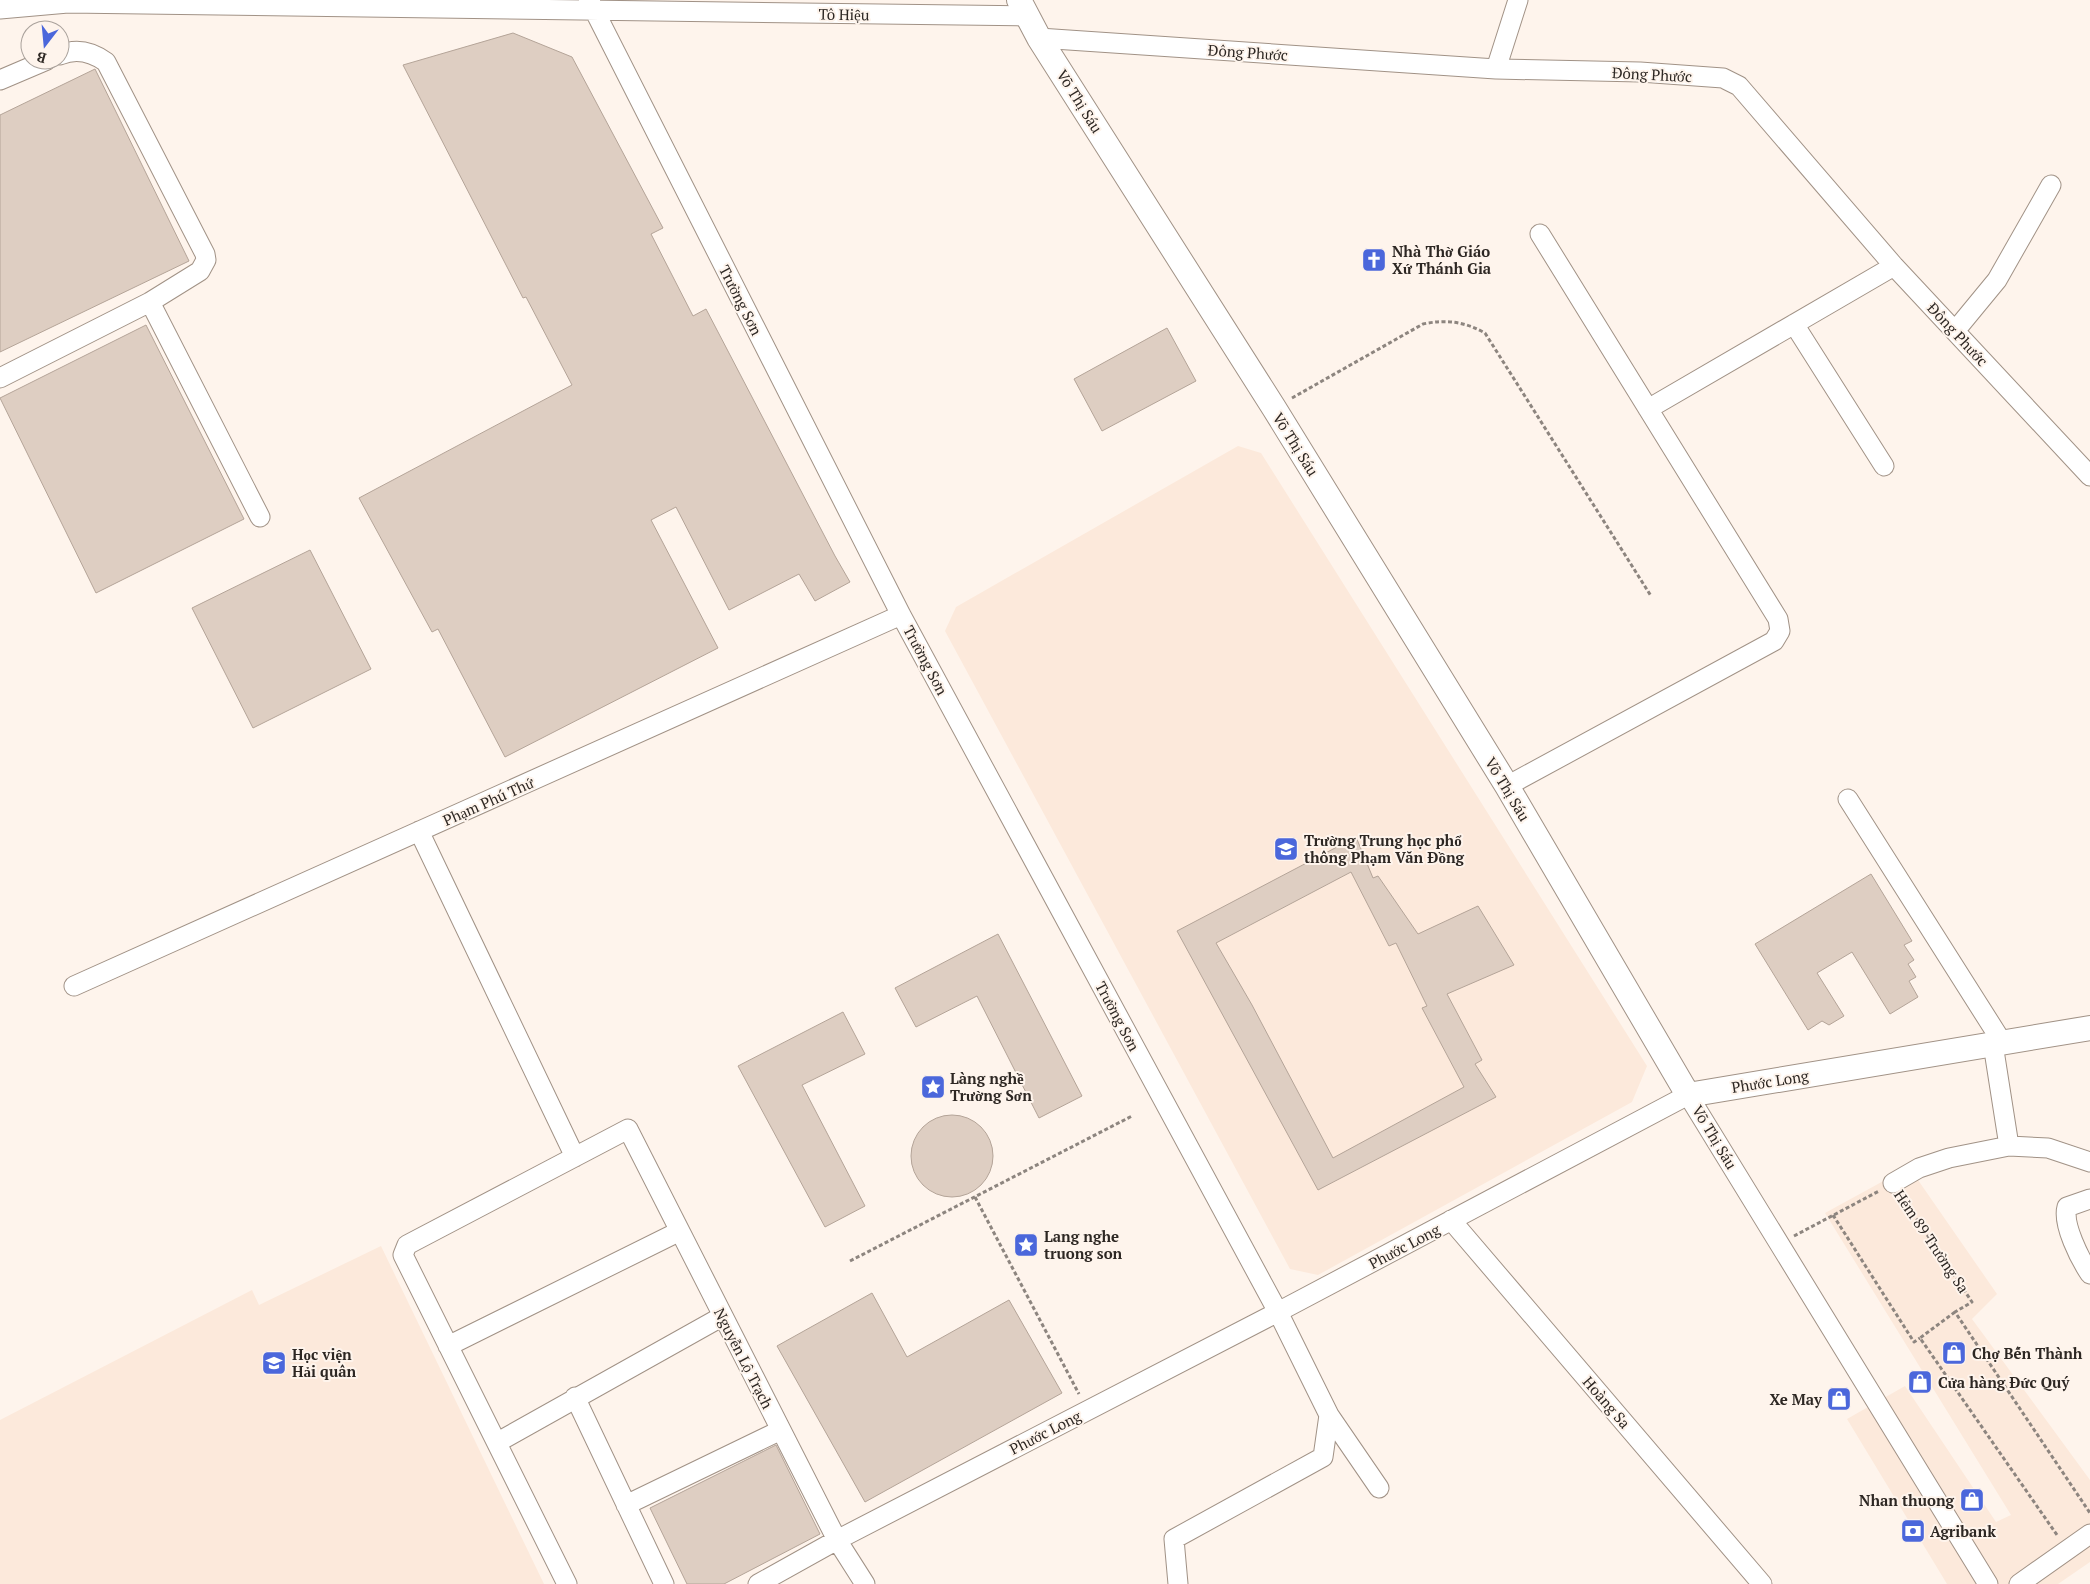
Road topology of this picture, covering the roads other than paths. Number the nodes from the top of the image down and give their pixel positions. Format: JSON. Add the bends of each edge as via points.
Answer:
{"nodes":[{"id":1,"x":1518,"y":0,"type":"edge"},
{"id":2,"x":68,"y":1,"type":"edge"},
{"id":3,"x":591,"y":5,"type":"edge"},
{"id":4,"x":1023,"y":8,"type":"edge"},
{"id":5,"x":0,"y":9,"type":"edge"},
{"id":6,"x":1039,"y":38,"type":"junction"},
{"id":7,"x":70,"y":50,"type":"edge"},
{"id":8,"x":1496,"y":69,"type":"junction"},
{"id":9,"x":24,"y":70,"type":"edge"},
{"id":10,"x":0,"y":80,"type":"edge"},
{"id":11,"x":2051,"y":185,"type":"dead end"},
{"id":12,"x":1540,"y":234,"type":"dead end"},
{"id":13,"x":1894,"y":266,"type":"junction"},
{"id":14,"x":150,"y":302,"type":"junction"},
{"id":15,"x":1794,"y":324,"type":"junction"},
{"id":16,"x":1955,"y":331,"type":"junction"},
{"id":17,"x":0,"y":378,"type":"edge"},
{"id":18,"x":1648,"y":409,"type":"junction"},
{"id":19,"x":1884,"y":466,"type":"dead end"},
{"id":20,"x":2090,"y":476,"type":"edge"},
{"id":21,"x":260,"y":517,"type":"dead end"},
{"id":22,"x":901,"y":615,"type":"junction"},
{"id":23,"x":1507,"y":786,"type":"junction"},
{"id":24,"x":1848,"y":799,"type":"dead end"},
{"id":25,"x":419,"y":831,"type":"junction"},
{"id":26,"x":74,"y":986,"type":"dead end"},
{"id":27,"x":2090,"y":1028,"type":"edge"},
{"id":28,"x":1998,"y":1043,"type":"junction"},
{"id":29,"x":1688,"y":1094,"type":"junction"},
{"id":30,"x":2009,"y":1146,"type":"junction"},
{"id":31,"x":575,"y":1157,"type":"junction"},
{"id":32,"x":2090,"y":1162,"type":"edge"},
{"id":33,"x":1893,"y":1184,"type":"road end"},
{"id":34,"x":2090,"y":1200,"type":"edge"},
{"id":35,"x":1451,"y":1220,"type":"junction"},
{"id":36,"x":678,"y":1232,"type":"junction"},
{"id":37,"x":2090,"y":1274,"type":"edge"},
{"id":38,"x":1278,"y":1312,"type":"junction"},
{"id":39,"x":723,"y":1316,"type":"junction"},
{"id":40,"x":448,"y":1346,"type":"junction"},
{"id":41,"x":575,"y":1397,"type":"junction"},
{"id":42,"x":1329,"y":1415,"type":"junction"},
{"id":43,"x":781,"y":1430,"type":"junction"},
{"id":44,"x":498,"y":1442,"type":"junction"},
{"id":45,"x":1379,"y":1488,"type":"dead end"},
{"id":46,"x":626,"y":1505,"type":"junction"},
{"id":47,"x":2090,"y":1534,"type":"edge"},
{"id":48,"x":837,"y":1540,"type":"junction"},
{"id":49,"x":567,"y":1584,"type":"edge"},
{"id":50,"x":664,"y":1584,"type":"edge"},
{"id":51,"x":758,"y":1584,"type":"edge"},
{"id":52,"x":864,"y":1584,"type":"edge"},
{"id":53,"x":1178,"y":1584,"type":"edge"},
{"id":54,"x":1762,"y":1584,"type":"edge"},
{"id":55,"x":1988,"y":1584,"type":"edge"},
{"id":56,"x":2019,"y":1584,"type":"edge"}],
"edges":[{"from":1,"to":8,"type":"street"},
{"from":2,"to":3,"type":"street","name":"Tô Hiệu"},
{"from":2,"to":5,"type":"street","name":"Tô Hiệu"},
{"from":3,"to":4,"type":"street","name":"Tô Hiệu"},
{"from":3,"to":22,"type":"street","name":"Trường Sơn"},
{"from":4,"to":6,"type":"main road","name":"Võ Thị Sáu"},
{"from":6,"to":8,"type":"street","name":"Đông Phước"},
{"from":6,"to":23,"type":"main road","name":"Võ Thị Sáu","via":[[1274,408]]},
{"from":7,"to":14,"type":"street","via":[[97,56],[106,62],[205,254],[206,260],[200,271]]},
{"from":8,"to":13,"type":"street","name":"Đông Phước","via":[[1640,72],[1723,78],[1739,86]]},
{"from":9,"to":10,"type":"street"},
{"from":11,"to":16,"type":"street","via":[[1997,280]]},
{"from":12,"to":18,"type":"street"},
{"from":13,"to":15,"type":"street"},
{"from":13,"to":16,"type":"street","name":"Đông Phước"},
{"from":14,"to":17,"type":"street"},
{"from":14,"to":21,"type":"street"},
{"from":15,"to":18,"type":"street"},
{"from":15,"to":19,"type":"street"},
{"from":16,"to":20,"type":"street","name":"Đông Phước"},
{"from":18,"to":23,"type":"street","via":[[1778,619],[1780,631],[1774,641]]},
{"from":22,"to":25,"type":"street","name":"Phạm Phú Thứ"},
{"from":22,"to":38,"type":"street","name":"Trường Sơn"},
{"from":23,"to":29,"type":"main road","name":"Võ Thị Sáu"},
{"from":24,"to":28,"type":"street"},
{"from":25,"to":26,"type":"street","name":"Phạm Phú Thứ"},
{"from":25,"to":31,"type":"street"},
{"from":27,"to":28,"type":"main road","name":"Phước Long"},
{"from":28,"to":29,"type":"main road","name":"Phước Long"},
{"from":28,"to":30,"type":"street"},
{"from":29,"to":35,"type":"street","name":"Phước Long"},
{"from":29,"to":55,"type":"street","name":"Võ Thị Sáu"},
{"from":30,"to":32,"type":"street","name":"Hẻm 89 Trường Sa","via":[[2048,1148]]},
{"from":30,"to":33,"type":"street","name":"Hẻm 89 Trường Sa","via":[[1949,1158],[1919,1168]]},
{"from":31,"to":36,"type":"street","name":"Nguyễn Lộ Trạch","via":[[628,1129]]},
{"from":31,"to":40,"type":"street","via":[[416,1240],[403,1250]]},
{"from":34,"to":37,"type":"street","via":[[2067,1207],[2064,1216]]},
{"from":35,"to":38,"type":"street","name":"Phước Long"},
{"from":35,"to":54,"type":"street","name":"Hoàng Sa"},
{"from":36,"to":39,"type":"street","name":"Nguyễn Lộ Trạch"},
{"from":36,"to":40,"type":"street"},
{"from":38,"to":42,"type":"street","name":"Trường Sơn"},
{"from":38,"to":48,"type":"street","name":"Phước Long"},
{"from":39,"to":41,"type":"street"},
{"from":39,"to":43,"type":"street","name":"Nguyễn Lộ Trạch"},
{"from":40,"to":44,"type":"street"},
{"from":41,"to":44,"type":"street"},
{"from":41,"to":46,"type":"street"},
{"from":42,"to":45,"type":"street","name":"Trường Sơn"},
{"from":42,"to":53,"type":"street","via":[[1323,1457],[1174,1538]]},
{"from":43,"to":46,"type":"street"},
{"from":43,"to":48,"type":"street","name":"Nguyễn Lộ Trạch"},
{"from":44,"to":49,"type":"street"},
{"from":46,"to":50,"type":"street"},
{"from":47,"to":56,"type":"street"},
{"from":48,"to":51,"type":"street","name":"Phước Long"},
{"from":48,"to":52,"type":"street","name":"Nguyễn Lộ Trạch"}]}
